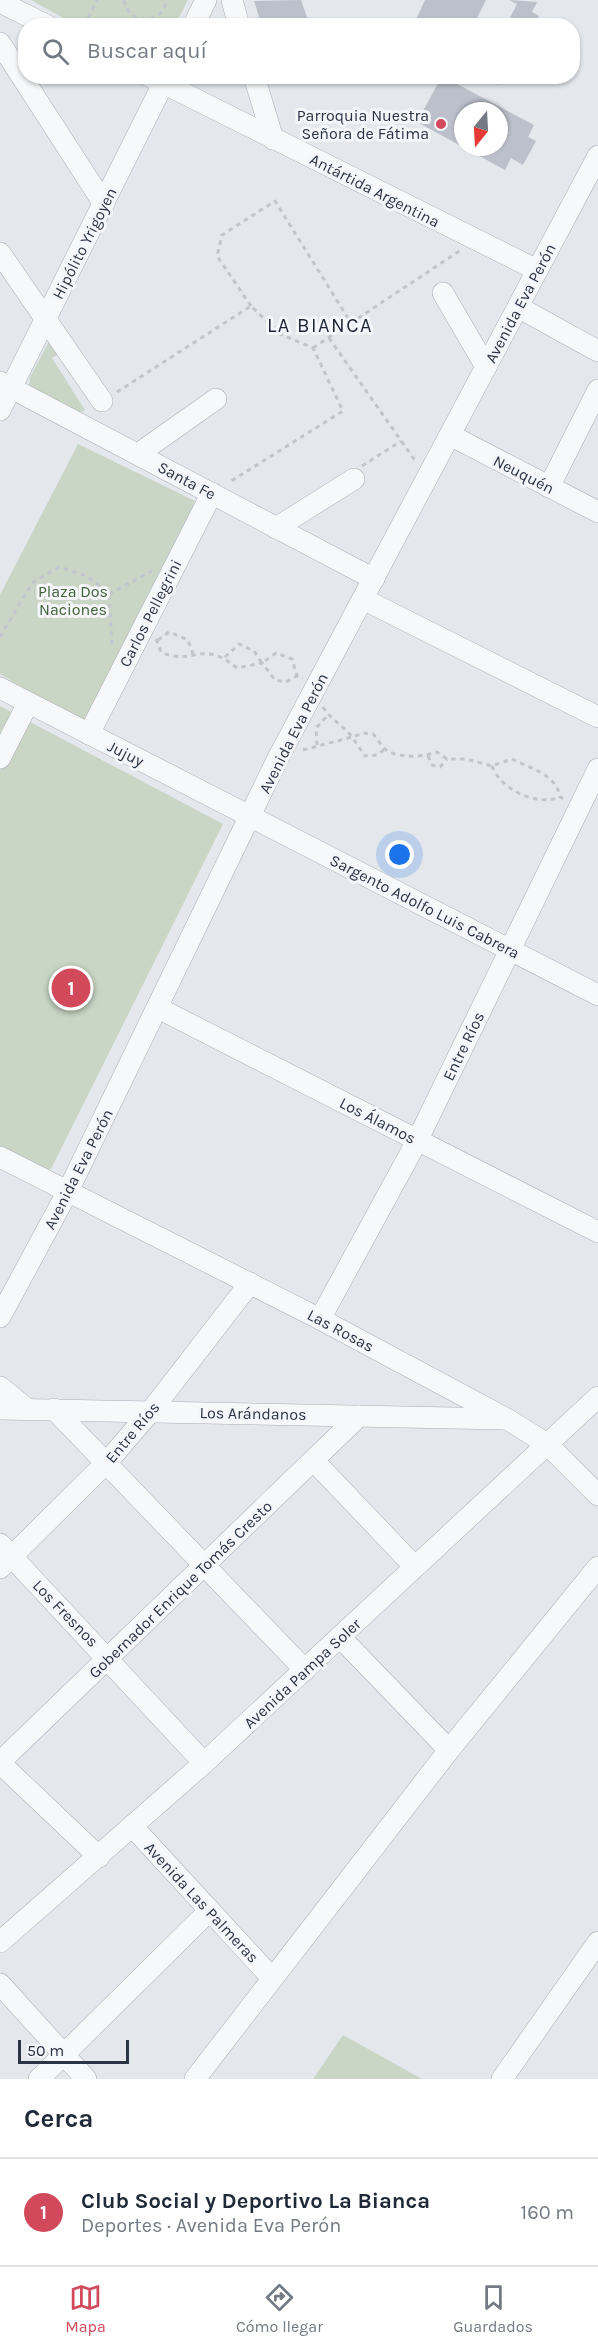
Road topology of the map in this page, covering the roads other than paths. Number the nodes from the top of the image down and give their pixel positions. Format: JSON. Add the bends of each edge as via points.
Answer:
{"nodes":[{"id":1,"x":206,"y":0,"type":"edge"},
{"id":2,"x":232,"y":0,"type":"edge"},
{"id":3,"x":0,"y":2,"type":"edge"},
{"id":4,"x":32,"y":18,"type":"edge"},
{"id":5,"x":197,"y":18,"type":"edge"},
{"id":6,"x":237,"y":18,"type":"edge"},
{"id":7,"x":0,"y":43,"type":"edge"},
{"id":8,"x":18,"y":71,"type":"edge"},
{"id":9,"x":26,"y":84,"type":"edge"},
{"id":10,"x":158,"y":84,"type":"edge"},
{"id":11,"x":169,"y":84,"type":"edge"},
{"id":12,"x":256,"y":84,"type":"edge"},
{"id":13,"x":273,"y":139,"type":"junction"},
{"id":14,"x":598,"y":156,"type":"edge"},
{"id":15,"x":104,"y":204,"type":"junction"},
{"id":16,"x":0,"y":253,"type":"edge"},
{"id":17,"x":537,"y":270,"type":"junction"},
{"id":18,"x":443,"y":293,"type":"dead end"},
{"id":19,"x":518,"y":307,"type":"junction"},
{"id":20,"x":45,"y":320,"type":"junction"},
{"id":21,"x":598,"y":351,"type":"edge"},
{"id":22,"x":486,"y":367,"type":"junction"},
{"id":23,"x":6,"y":385,"type":"edge"},
{"id":24,"x":598,"y":390,"type":"edge"},
{"id":25,"x":216,"y":399,"type":"dead end"},
{"id":26,"x":102,"y":401,"type":"road end"},
{"id":27,"x":0,"y":410,"type":"edge"},
{"id":28,"x":450,"y":435,"type":"junction"},
{"id":29,"x":138,"y":454,"type":"junction"},
{"id":30,"x":354,"y":479,"type":"road end"},
{"id":31,"x":549,"y":487,"type":"junction"},
{"id":32,"x":212,"y":493,"type":"junction"},
{"id":33,"x":598,"y":512,"type":"edge"},
{"id":34,"x":276,"y":528,"type":"junction"},
{"id":35,"x":374,"y":579,"type":"junction"},
{"id":36,"x":363,"y":599,"type":"junction"},
{"id":37,"x":0,"y":688,"type":"edge"},
{"id":38,"x":28,"y":703,"type":"junction"},
{"id":39,"x":594,"y":710,"type":"edge"},
{"id":40,"x":89,"y":734,"type":"junction"},
{"id":41,"x":0,"y":759,"type":"edge"},
{"id":42,"x":598,"y":769,"type":"edge"},
{"id":43,"x":251,"y":818,"type":"junction"},
{"id":44,"x":510,"y":948,"type":"junction"},
{"id":45,"x":598,"y":995,"type":"edge"},
{"id":46,"x":158,"y":1008,"type":"junction"},
{"id":47,"x":417,"y":1140,"type":"junction"},
{"id":48,"x":0,"y":1157,"type":"edge"},
{"id":49,"x":68,"y":1191,"type":"junction"},
{"id":50,"x":598,"y":1232,"type":"edge"},
{"id":51,"x":250,"y":1283,"type":"junction"},
{"id":52,"x":0,"y":1317,"type":"edge"},
{"id":53,"x":320,"y":1319,"type":"junction"},
{"id":54,"x":0,"y":1387,"type":"edge"},
{"id":55,"x":598,"y":1397,"type":"edge"},
{"id":56,"x":0,"y":1409,"type":"edge"},
{"id":57,"x":27,"y":1409,"type":"junction"},
{"id":58,"x":54,"y":1409,"type":"junction"},
{"id":59,"x":151,"y":1410,"type":"junction"},
{"id":60,"x":359,"y":1416,"type":"junction"},
{"id":61,"x":507,"y":1419,"type":"junction"},
{"id":62,"x":547,"y":1444,"type":"junction"},
{"id":63,"x":314,"y":1461,"type":"junction"},
{"id":64,"x":107,"y":1462,"type":"junction"},
{"id":65,"x":598,"y":1495,"type":"edge"},
{"id":66,"x":4,"y":1556,"type":"edge"},
{"id":67,"x":205,"y":1565,"type":"junction"},
{"id":68,"x":415,"y":1567,"type":"junction"},
{"id":69,"x":598,"y":1567,"type":"edge"},
{"id":70,"x":340,"y":1637,"type":"junction"},
{"id":71,"x":108,"y":1658,"type":"junction"},
{"id":72,"x":305,"y":1670,"type":"junction"},
{"id":73,"x":449,"y":1750,"type":"junction"},
{"id":74,"x":0,"y":1762,"type":"edge"},
{"id":75,"x":204,"y":1763,"type":"junction"},
{"id":76,"x":132,"y":1826,"type":"junction"},
{"id":77,"x":99,"y":1857,"type":"junction"},
{"id":78,"x":209,"y":1911,"type":"junction"},
{"id":79,"x":0,"y":1942,"type":"edge"},
{"id":80,"x":598,"y":1942,"type":"edge"},
{"id":81,"x":272,"y":1978,"type":"junction"},
{"id":82,"x":0,"y":1984,"type":"edge"},
{"id":83,"x":63,"y":2054,"type":"junction"},
{"id":84,"x":39,"y":2079,"type":"edge"},
{"id":85,"x":86,"y":2079,"type":"edge"},
{"id":86,"x":195,"y":2079,"type":"edge"},
{"id":87,"x":502,"y":2079,"type":"edge"}],
"edges":[{"from":1,"to":5,"type":"street"},
{"from":2,"to":6,"type":"street"},
{"from":3,"to":4,"type":"street"},
{"from":7,"to":8,"type":"street"},
{"from":9,"to":15,"type":"street"},
{"from":10,"to":15,"type":"street","name":"Hipólito Yrigoyen"},
{"from":11,"to":13,"type":"street","name":"Antártida Argentina"},
{"from":12,"to":13,"type":"street"},
{"from":13,"to":17,"type":"street","name":"Antártida Argentina"},
{"from":14,"to":17,"type":"street","name":"Avenida Eva Perón"},
{"from":15,"to":20,"type":"street","name":"Hipólito Yrigoyen"},
{"from":16,"to":20,"type":"street"},
{"from":17,"to":19,"type":"street","name":"Avenida Eva Perón"},
{"from":18,"to":22,"type":"street"},
{"from":19,"to":21,"type":"street"},
{"from":19,"to":22,"type":"street","name":"Avenida Eva Perón"},
{"from":20,"to":23,"type":"street","name":"Hipólito Yrigoyen"},
{"from":20,"to":26,"type":"street"},
{"from":22,"to":28,"type":"street","name":"Avenida Eva Perón"},
{"from":23,"to":27,"type":"street","name":"Hipólito Yrigoyen"},
{"from":23,"to":29,"type":"street","name":"Santa Fe"},
{"from":24,"to":31,"type":"street"},
{"from":25,"to":29,"type":"street"},
{"from":28,"to":31,"type":"street","name":"Neuquén"},
{"from":28,"to":35,"type":"street","name":"Avenida Eva Perón"},
{"from":29,"to":32,"type":"street","name":"Santa Fe"},
{"from":30,"to":34,"type":"street"},
{"from":31,"to":33,"type":"street","name":"Neuquén"},
{"from":32,"to":34,"type":"street","name":"Santa Fe"},
{"from":32,"to":40,"type":"street","name":"Carlos Pellegrini","via":[[180,555],[150,635]]},
{"from":34,"to":35,"type":"street","name":"Santa Fe"},
{"from":35,"to":36,"type":"street","name":"Avenida Eva Perón"},
{"from":36,"to":39,"type":"street"},
{"from":36,"to":43,"type":"street","name":"Avenida Eva Perón","via":[[277,760]]},
{"from":37,"to":38,"type":"street","name":"Jujuy"},
{"from":38,"to":40,"type":"street","name":"Jujuy"},
{"from":38,"to":41,"type":"street"},
{"from":40,"to":43,"type":"street","name":"Jujuy"},
{"from":42,"to":44,"type":"street","name":"Entre Ríos"},
{"from":43,"to":44,"type":"street","name":"Sargento Adolfo Luis Cabrera"},
{"from":43,"to":46,"type":"street","name":"Avenida Eva Perón"},
{"from":44,"to":45,"type":"street","name":"Sargento Adolfo Luis Cabrera"},
{"from":44,"to":47,"type":"street","name":"Entre Ríos"},
{"from":46,"to":47,"type":"street","name":"Los Álamos"},
{"from":46,"to":49,"type":"street","name":"Avenida Eva Perón"},
{"from":47,"to":50,"type":"street","name":"Los Álamos"},
{"from":47,"to":53,"type":"street","name":"Entre Ríos"},
{"from":48,"to":49,"type":"street","name":"Las Rosas"},
{"from":49,"to":51,"type":"street","name":"Las Rosas"},
{"from":49,"to":52,"type":"street","name":"Avenida Eva Perón"},
{"from":51,"to":53,"type":"street","name":"Las Rosas"},
{"from":51,"to":59,"type":"street","name":"Entre Ríos"},
{"from":53,"to":61,"type":"street","name":"Las Rosas"},
{"from":54,"to":57,"type":"street"},
{"from":55,"to":62,"type":"street","name":"Avenida Pampa Soler"},
{"from":56,"to":57,"type":"street","name":"Los Arándanos"},
{"from":57,"to":58,"type":"street","name":"Los Arándanos"},
{"from":58,"to":59,"type":"street","name":"Los Arándanos"},
{"from":58,"to":64,"type":"street"},
{"from":59,"to":60,"type":"street","name":"Los Arándanos"},
{"from":59,"to":64,"type":"street","name":"Entre Ríos"},
{"from":60,"to":61,"type":"street","name":"Los Arándanos"},
{"from":60,"to":63,"type":"street","name":"Gobernador Enrique Tomás Cresto"},
{"from":61,"to":62,"type":"street","name":"Las Rosas"},
{"from":62,"to":65,"type":"street","name":"Las Rosas"},
{"from":62,"to":68,"type":"street","name":"Avenida Pampa Soler"},
{"from":63,"to":67,"type":"street","name":"Gobernador Enrique Tomás Cresto"},
{"from":63,"to":68,"type":"street"},
{"from":64,"to":66,"type":"street","name":"Entre Ríos"},
{"from":64,"to":67,"type":"street"},
{"from":66,"to":71,"type":"street","name":"Los Fresnos"},
{"from":67,"to":71,"type":"street","name":"Gobernador Enrique Tomás Cresto"},
{"from":67,"to":72,"type":"street"},
{"from":68,"to":70,"type":"street","name":"Avenida Pampa Soler"},
{"from":69,"to":73,"type":"street"},
{"from":70,"to":72,"type":"street","name":"Avenida Pampa Soler"},
{"from":70,"to":73,"type":"street"},
{"from":71,"to":74,"type":"street","name":"Gobernador Enrique Tomás Cresto"},
{"from":71,"to":75,"type":"street","name":"Los Fresnos"},
{"from":72,"to":75,"type":"street","name":"Avenida Pampa Soler"},
{"from":73,"to":81,"type":"street"},
{"from":74,"to":77,"type":"street"},
{"from":75,"to":76,"type":"street","name":"Avenida Pampa Soler"},
{"from":76,"to":77,"type":"street","name":"Avenida Pampa Soler"},
{"from":76,"to":78,"type":"street","name":"Avenida Las Palmeras"},
{"from":77,"to":79,"type":"street","name":"Avenida Pampa Soler"},
{"from":78,"to":81,"type":"street","name":"Avenida Las Palmeras"},
{"from":78,"to":83,"type":"street"},
{"from":80,"to":87,"type":"street"},
{"from":81,"to":86,"type":"street"},
{"from":82,"to":83,"type":"street"},
{"from":83,"to":84,"type":"street"},
{"from":83,"to":85,"type":"street"}]}
